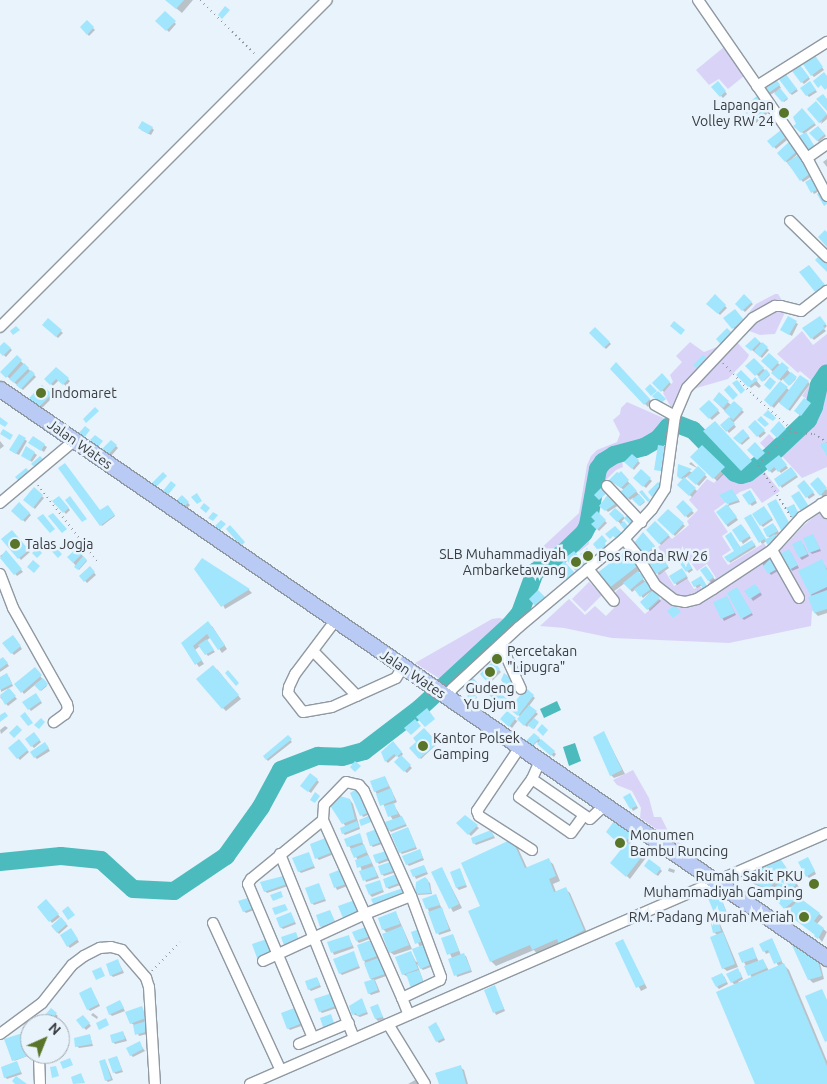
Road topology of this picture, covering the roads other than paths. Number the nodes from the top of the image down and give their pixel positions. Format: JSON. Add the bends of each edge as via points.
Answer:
{"nodes":[{"id":1,"x":327,"y":0,"type":"edge"},
{"id":2,"x":698,"y":0,"type":"edge"},
{"id":3,"x":827,"y":42,"type":"edge"},
{"id":4,"x":757,"y":86,"type":"junction"},
{"id":5,"x":827,"y":144,"type":"edge"},
{"id":6,"x":807,"y":158,"type":"junction"},
{"id":7,"x":827,"y":196,"type":"edge"},
{"id":8,"x":790,"y":221,"type":"dead end"},
{"id":9,"x":827,"y":257,"type":"edge"},
{"id":10,"x":827,"y":291,"type":"edge"},
{"id":11,"x":0,"y":327,"type":"edge"},
{"id":12,"x":0,"y":389,"type":"edge"},
{"id":13,"x":655,"y":406,"type":"dead end"},
{"id":14,"x":673,"y":415,"type":"junction"},
{"id":15,"x":74,"y":441,"type":"junction"},
{"id":16,"x":606,"y":486,"type":"dead end"},
{"id":17,"x":0,"y":503,"type":"edge"},
{"id":18,"x":825,"y":506,"type":"edge"},
{"id":19,"x":641,"y":522,"type":"junction"},
{"id":20,"x":624,"y":540,"type":"junction"},
{"id":21,"x":772,"y":550,"type":"junction"},
{"id":22,"x":588,"y":568,"type":"junction"},
{"id":23,"x":0,"y":574,"type":"edge"},
{"id":24,"x":799,"y":598,"type":"dead end"},
{"id":25,"x":614,"y":601,"type":"dead end"},
{"id":26,"x":335,"y":621,"type":"junction"},
{"id":27,"x":501,"y":645,"type":"junction"},
{"id":28,"x":313,"y":651,"type":"junction"},
{"id":29,"x":403,"y":668,"type":"junction"},
{"id":30,"x":521,"y":689,"type":"dead end"},
{"id":31,"x":443,"y":694,"type":"junction"},
{"id":32,"x":357,"y":696,"type":"junction"},
{"id":33,"x":54,"y":722,"type":"dead end"},
{"id":34,"x":520,"y":747,"type":"junction"},
{"id":35,"x":540,"y":761,"type":"junction"},
{"id":36,"x":532,"y":779,"type":"junction"},
{"id":37,"x":605,"y":805,"type":"junction"},
{"id":38,"x":584,"y":814,"type":"junction"},
{"id":39,"x":323,"y":820,"type":"junction"},
{"id":40,"x":827,"y":833,"type":"edge"},
{"id":41,"x":532,"y":850,"type":"dead end"},
{"id":42,"x":280,"y":854,"type":"junction"},
{"id":43,"x":716,"y":882,"type":"junction"},
{"id":44,"x":411,"y":896,"type":"junction"},
{"id":45,"x":365,"y":914,"type":"junction"},
{"id":46,"x":213,"y":923,"type":"dead end"},
{"id":47,"x":315,"y":937,"type":"junction"},
{"id":48,"x":279,"y":954,"type":"junction"},
{"id":49,"x":827,"y":958,"type":"edge"},
{"id":50,"x":263,"y":961,"type":"dead end"},
{"id":51,"x":402,"y":998,"type":"junction"},
{"id":52,"x":409,"y":1015,"type":"junction"},
{"id":53,"x":349,"y":1023,"type":"junction"},
{"id":54,"x":388,"y":1024,"type":"junction"},
{"id":55,"x":0,"y":1034,"type":"edge"},
{"id":56,"x":313,"y":1038,"type":"junction"},
{"id":57,"x":354,"y":1038,"type":"junction"},
{"id":58,"x":299,"y":1044,"type":"dead end"},
{"id":59,"x":40,"y":1064,"type":"edge"},
{"id":60,"x":280,"y":1069,"type":"junction"},
{"id":61,"x":40,"y":1084,"type":"edge"},
{"id":62,"x":155,"y":1084,"type":"edge"},
{"id":63,"x":250,"y":1084,"type":"edge"},
{"id":64,"x":425,"y":1084,"type":"edge"}],
"edges":[{"from":1,"to":11,"type":"street"},
{"from":2,"to":4,"type":"street"},
{"from":3,"to":4,"type":"street"},
{"from":4,"to":6,"type":"street"},
{"from":5,"to":6,"type":"street"},
{"from":6,"to":7,"type":"street"},
{"from":8,"to":9,"type":"street"},
{"from":10,"to":14,"type":"street","via":[[801,312],[775,306],[753,318],[687,388]]},
{"from":12,"to":15,"type":"highway","name":"Jalan Wates"},
{"from":13,"to":14,"type":"street"},
{"from":14,"to":19,"type":"street","via":[[665,489]]},
{"from":15,"to":17,"type":"street"},
{"from":15,"to":26,"type":"highway","name":"Jalan Wates"},
{"from":16,"to":19,"type":"street"},
{"from":18,"to":21,"type":"street","via":[[794,524]]},
{"from":19,"to":20,"type":"street"},
{"from":20,"to":21,"type":"street","via":[[655,586],[674,600],[686,602],[713,590]]},
{"from":20,"to":22,"type":"street"},
{"from":21,"to":24,"type":"street"},
{"from":22,"to":25,"type":"street"},
{"from":22,"to":27,"type":"street"},
{"from":23,"to":33,"type":"street","via":[[13,608],[67,704],[65,714]]},
{"from":26,"to":28,"type":"street"},
{"from":26,"to":29,"type":"highway","name":"Jalan Wates"},
{"from":27,"to":30,"type":"street"},
{"from":27,"to":31,"type":"street"},
{"from":28,"to":32,"type":"street"},
{"from":28,"to":32,"type":"street","via":[[295,674],[288,693],[303,712],[332,707]]},
{"from":29,"to":31,"type":"highway","name":"Jalan Wates"},
{"from":29,"to":32,"type":"street","via":[[396,678]]},
{"from":31,"to":34,"type":"highway","name":"Jalan Wates"},
{"from":34,"to":35,"type":"highway","name":"Jalan Wates"},
{"from":34,"to":41,"type":"street","via":[[477,811],[479,816]]},
{"from":35,"to":36,"type":"street"},
{"from":35,"to":37,"type":"highway","name":"Jalan Wates"},
{"from":36,"to":38,"type":"street"},
{"from":36,"to":38,"type":"street","via":[[519,797],[571,833]]},
{"from":37,"to":38,"type":"street","via":[[590,819]]},
{"from":37,"to":43,"type":"highway","name":"Jalan Wates"},
{"from":39,"to":42,"type":"street"},
{"from":39,"to":44,"type":"street","via":[[324,805],[342,784],[352,782],[358,785],[364,791]]},
{"from":39,"to":45,"type":"street"},
{"from":40,"to":43,"type":"street"},
{"from":42,"to":47,"type":"street"},
{"from":42,"to":48,"type":"street","via":[[248,884]]},
{"from":43,"to":49,"type":"highway","name":"Jalan Wates"},
{"from":43,"to":52,"type":"street"},
{"from":44,"to":45,"type":"street"},
{"from":44,"to":51,"type":"street","via":[[441,977]]},
{"from":45,"to":47,"type":"street"},
{"from":45,"to":51,"type":"street"},
{"from":46,"to":60,"type":"street"},
{"from":47,"to":48,"type":"street"},
{"from":47,"to":53,"type":"street"},
{"from":48,"to":50,"type":"street"},
{"from":48,"to":56,"type":"street"},
{"from":51,"to":52,"type":"street"},
{"from":52,"to":54,"type":"street"},
{"from":53,"to":56,"type":"street"},
{"from":53,"to":57,"type":"street"},
{"from":54,"to":57,"type":"street"},
{"from":54,"to":64,"type":"street"},
{"from":55,"to":62,"type":"street","via":[[42,1003],[72,965],[100,948],[122,950],[146,978],[151,998]]},
{"from":56,"to":58,"type":"street"},
{"from":57,"to":60,"type":"street"},
{"from":59,"to":61,"type":"street"},
{"from":60,"to":63,"type":"street"}]}
